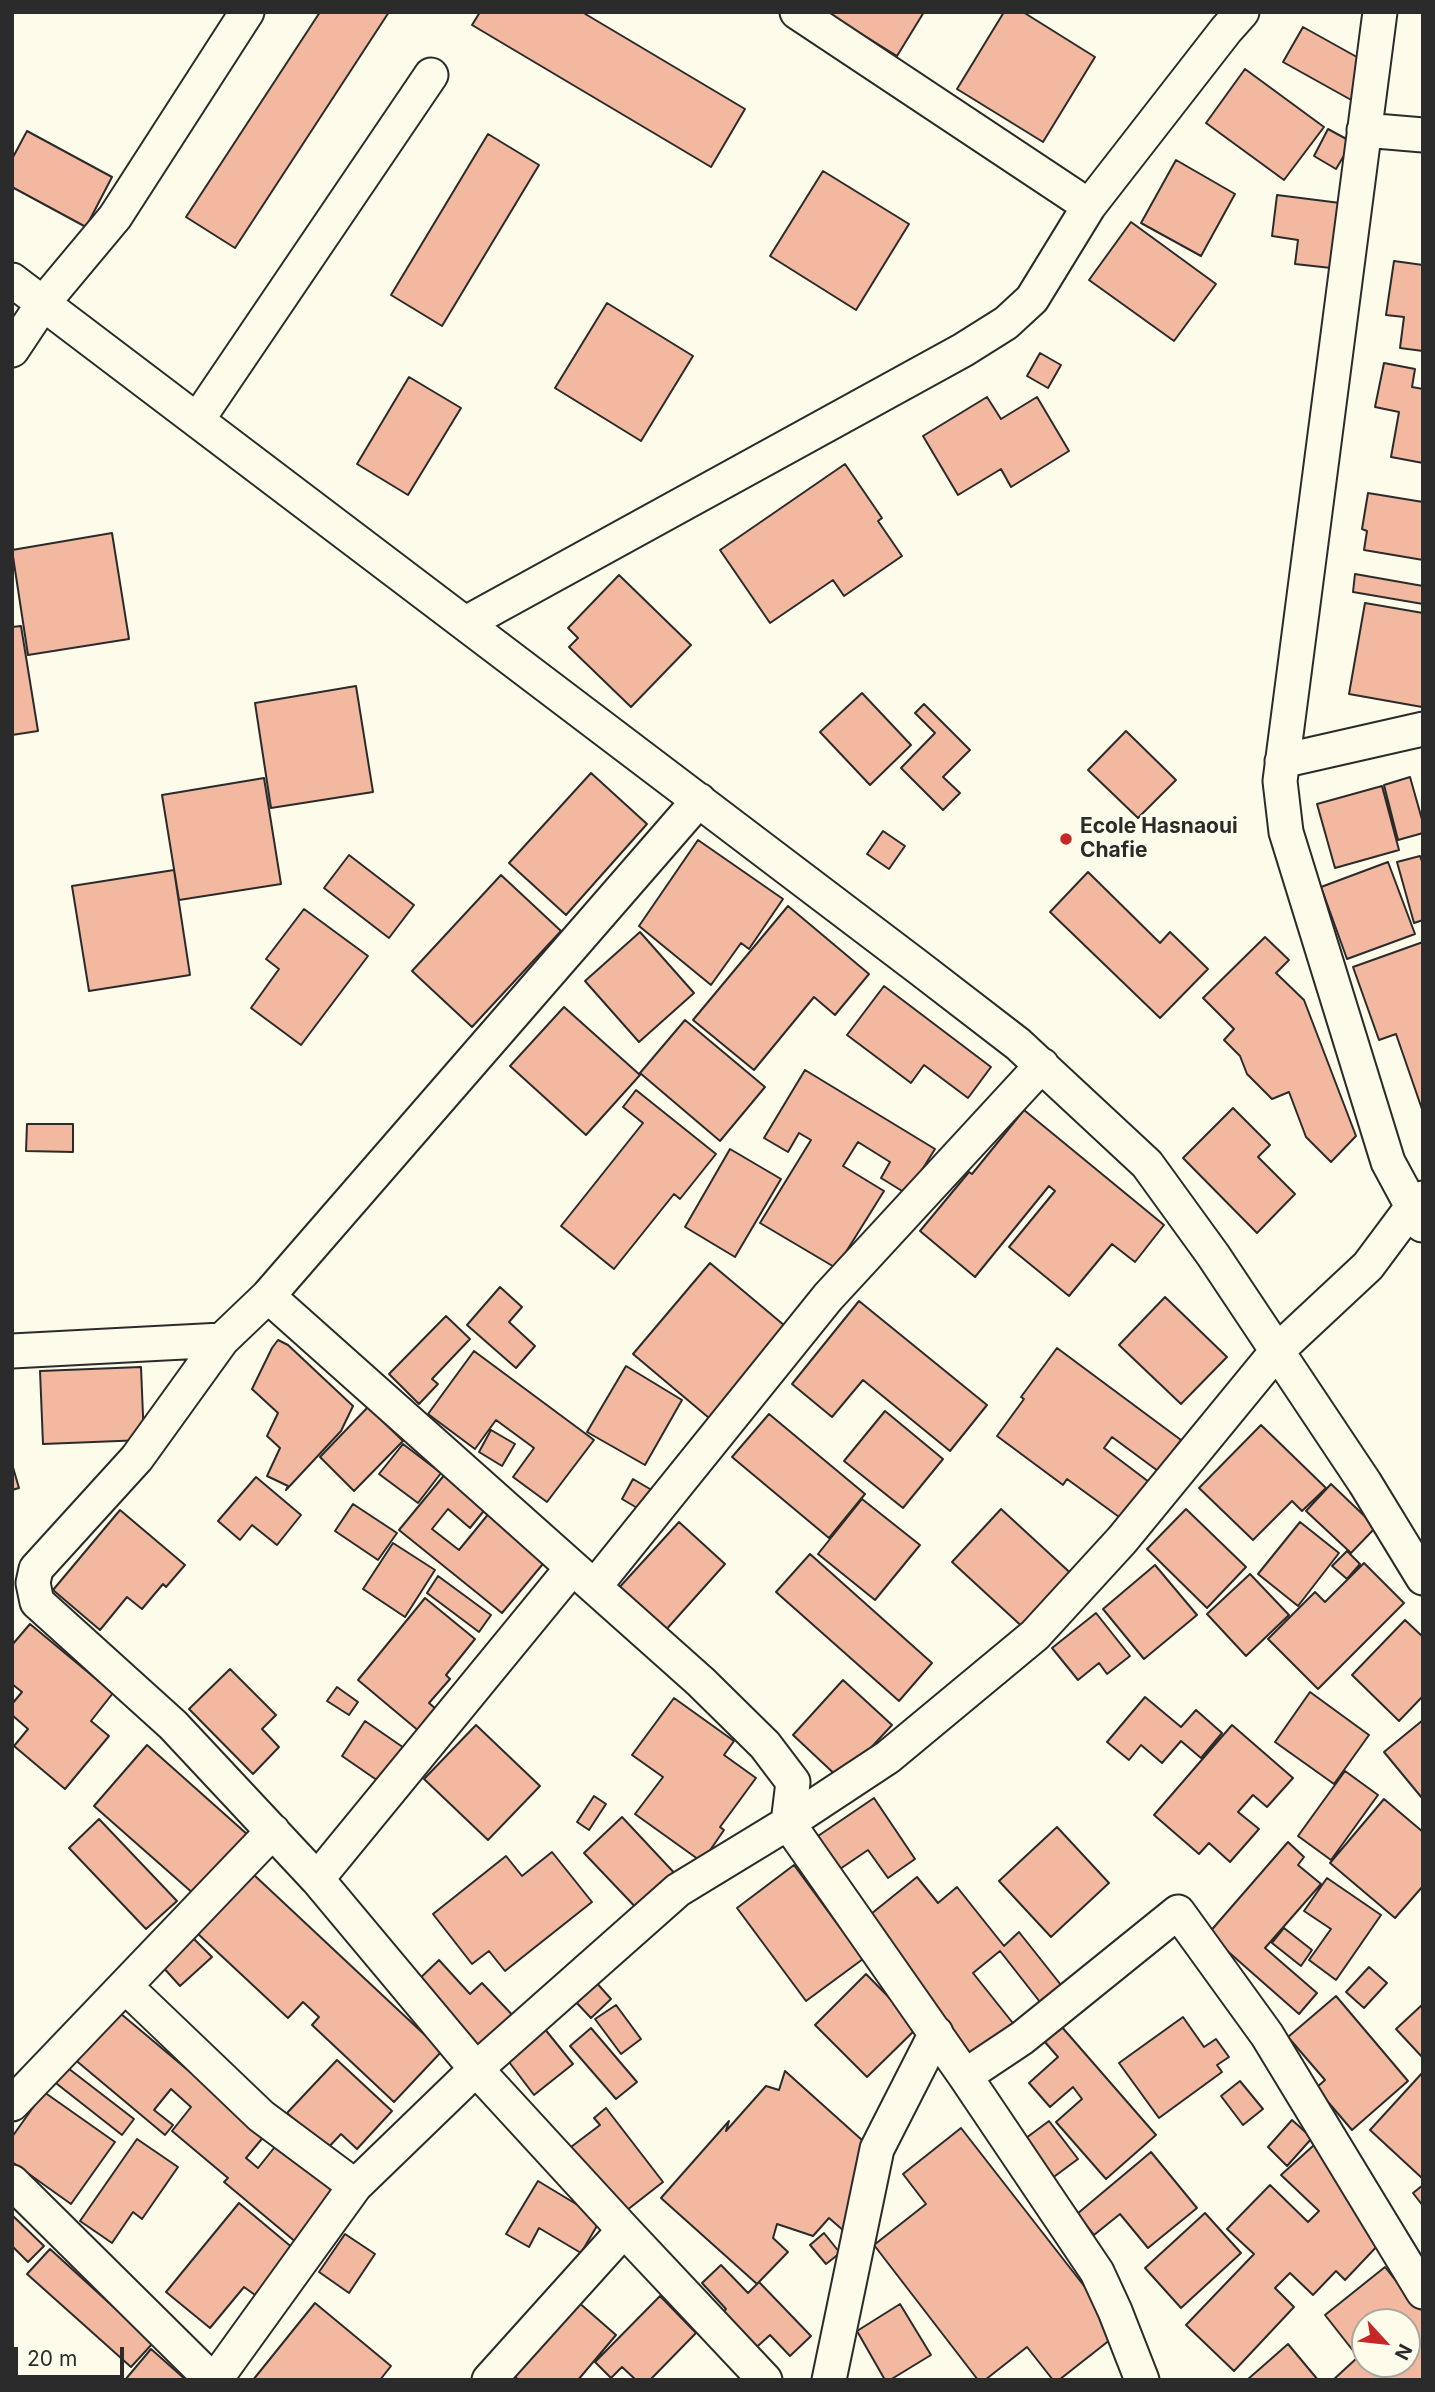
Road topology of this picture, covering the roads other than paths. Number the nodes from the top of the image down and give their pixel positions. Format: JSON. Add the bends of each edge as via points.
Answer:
{"nodes":[{"id":1,"x":247,"y":12,"type":"edge"},
{"id":2,"x":797,"y":12,"type":"edge"},
{"id":3,"x":1242,"y":12,"type":"edge"},
{"id":4,"x":1380,"y":12,"type":"edge"},
{"id":5,"x":431,"y":75,"type":"dead end"},
{"id":6,"x":1364,"y":130,"type":"junction"},
{"id":7,"x":1423,"y":135,"type":"edge"},
{"id":8,"x":1089,"y":206,"type":"junction"},
{"id":9,"x":12,"y":280,"type":"edge"},
{"id":10,"x":44,"y":302,"type":"junction"},
{"id":11,"x":12,"y":350,"type":"edge"},
{"id":12,"x":198,"y":419,"type":"junction"},
{"id":13,"x":466,"y":623,"type":"junction"},
{"id":14,"x":1423,"y":729,"type":"edge"},
{"id":15,"x":1282,"y":761,"type":"junction"},
{"id":16,"x":699,"y":800,"type":"junction"},
{"id":17,"x":1042,"y":1065,"type":"junction"},
{"id":18,"x":1419,"y":1210,"type":"edge"},
{"id":19,"x":268,"y":1296,"type":"junction"},
{"id":20,"x":222,"y":1340,"type":"junction"},
{"id":21,"x":12,"y":1351,"type":"edge"},
{"id":22,"x":1277,"y":1351,"type":"junction"},
{"id":23,"x":583,"y":1577,"type":"junction"},
{"id":24,"x":1423,"y":1578,"type":"edge"},
{"id":25,"x":788,"y":1823,"type":"junction"},
{"id":26,"x":273,"y":1831,"type":"junction"},
{"id":27,"x":317,"y":1879,"type":"junction"},
{"id":28,"x":125,"y":1986,"type":"junction"},
{"id":29,"x":936,"y":2033,"type":"junction"},
{"id":30,"x":475,"y":2068,"type":"junction"},
{"id":31,"x":965,"y":2076,"type":"junction"},
{"id":32,"x":12,"y":2104,"type":"edge"},
{"id":33,"x":12,"y":2182,"type":"edge"},
{"id":34,"x":355,"y":2186,"type":"junction"},
{"id":35,"x":624,"y":2230,"type":"junction"},
{"id":36,"x":1423,"y":2292,"type":"edge"},
{"id":37,"x":492,"y":2379,"type":"edge"},
{"id":38,"x":214,"y":2380,"type":"edge"},
{"id":39,"x":765,"y":2380,"type":"edge"},
{"id":40,"x":829,"y":2380,"type":"edge"},
{"id":41,"x":1142,"y":2380,"type":"edge"}],
"edges":[{"from":1,"to":10,"type":"street","via":[[115,217]]},
{"from":2,"to":8,"type":"street"},
{"from":3,"to":8,"type":"street"},
{"from":4,"to":6,"type":"street"},
{"from":5,"to":12,"type":"street"},
{"from":6,"to":7,"type":"street"},
{"from":6,"to":15,"type":"street"},
{"from":8,"to":13,"type":"street","via":[[1032,299],[1006,323]]},
{"from":9,"to":10,"type":"street"},
{"from":10,"to":11,"type":"street"},
{"from":10,"to":12,"type":"street"},
{"from":12,"to":13,"type":"street"},
{"from":13,"to":16,"type":"street"},
{"from":14,"to":15,"type":"street"},
{"from":15,"to":18,"type":"street","via":[[1286,832],[1388,1162]]},
{"from":16,"to":17,"type":"street"},
{"from":16,"to":19,"type":"street"},
{"from":17,"to":22,"type":"street","via":[[1147,1164]]},
{"from":17,"to":23,"type":"street","via":[[828,1297]]},
{"from":18,"to":22,"type":"street","via":[[1368,1266]]},
{"from":19,"to":20,"type":"street"},
{"from":19,"to":23,"type":"street"},
{"from":20,"to":21,"type":"street"},
{"from":20,"to":26,"type":"street","via":[[137,1458],[36,1569],[33,1583],[37,1602],[173,1725]]},
{"from":22,"to":24,"type":"street"},
{"from":22,"to":25,"type":"street","via":[[1122,1540],[1035,1635],[888,1757]]},
{"from":23,"to":25,"type":"street","via":[[765,1745],[793,1782]]},
{"from":23,"to":27,"type":"street"},
{"from":25,"to":29,"type":"street"},
{"from":25,"to":30,"type":"street","via":[[678,1890]]},
{"from":26,"to":27,"type":"street"},
{"from":26,"to":28,"type":"street"},
{"from":27,"to":30,"type":"street"},
{"from":28,"to":32,"type":"street"},
{"from":28,"to":34,"type":"street","via":[[261,2116]]},
{"from":29,"to":31,"type":"street"},
{"from":29,"to":40,"type":"street","via":[[877,2149]]},
{"from":30,"to":34,"type":"street"},
{"from":30,"to":35,"type":"street"},
{"from":31,"to":36,"type":"street","via":[[1022,2038],[1178,1912],[1267,2035]]},
{"from":31,"to":41,"type":"street","via":[[1097,2272]]},
{"from":33,"to":38,"type":"street"},
{"from":34,"to":38,"type":"street"},
{"from":35,"to":37,"type":"street"},
{"from":35,"to":39,"type":"street"}]}
